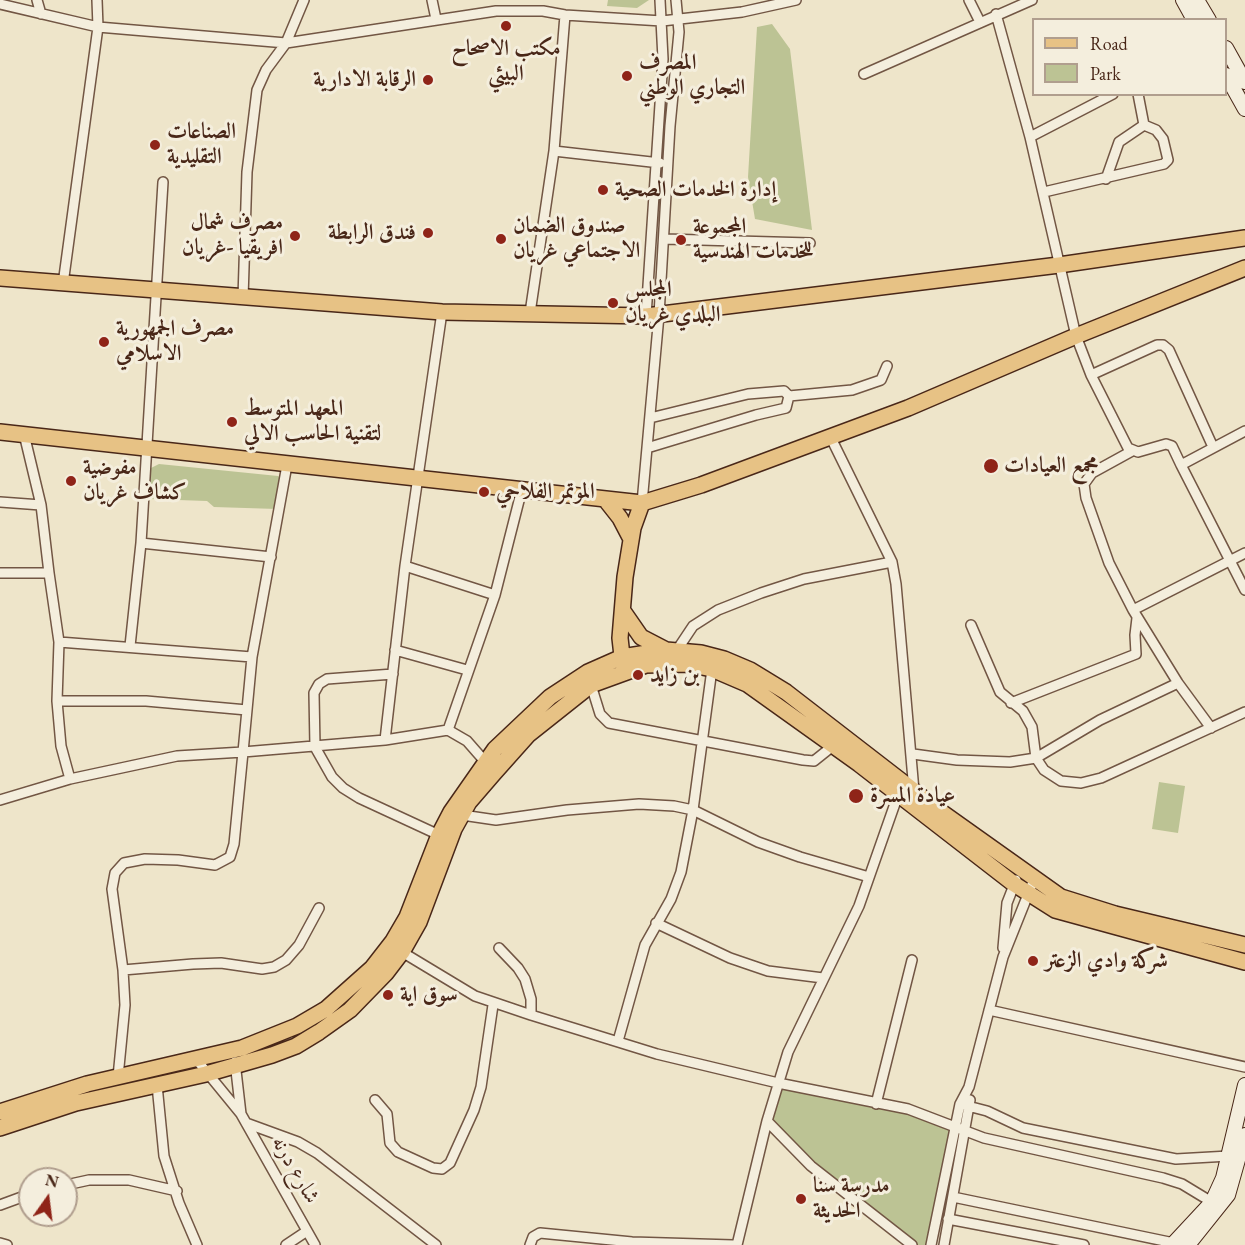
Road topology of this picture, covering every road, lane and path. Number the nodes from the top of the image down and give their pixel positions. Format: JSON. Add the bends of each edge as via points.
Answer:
{"nodes":[{"id":1,"x":37,"y":0,"type":"edge"},
{"id":2,"x":97,"y":0,"type":"edge"},
{"id":3,"x":304,"y":0,"type":"edge"},
{"id":4,"x":432,"y":0,"type":"edge"},
{"id":5,"x":660,"y":0,"type":"edge"},
{"id":6,"x":676,"y":0,"type":"edge"},
{"id":7,"x":796,"y":0,"type":"edge"},
{"id":8,"x":969,"y":0,"type":"edge"},
{"id":9,"x":1032,"y":0,"type":"edge"},
{"id":10,"x":1183,"y":0,"type":"edge"},
{"id":11,"x":1197,"y":0,"type":"edge"},
{"id":12,"x":0,"y":4,"type":"edge"},
{"id":13,"x":41,"y":14,"type":"junction"},
{"id":14,"x":996,"y":14,"type":"junction"},
{"id":15,"x":565,"y":15,"type":"junction"},
{"id":16,"x":1193,"y":18,"type":"edge"},
{"id":17,"x":1208,"y":18,"type":"edge"},
{"id":18,"x":436,"y":19,"type":"junction"},
{"id":19,"x":678,"y":20,"type":"junction"},
{"id":20,"x":662,"y":21,"type":"junction"},
{"id":21,"x":980,"y":22,"type":"junction"},
{"id":22,"x":98,"y":27,"type":"junction"},
{"id":23,"x":286,"y":43,"type":"junction"},
{"id":24,"x":1227,"y":50,"type":"edge"},
{"id":25,"x":864,"y":74,"type":"dead end"},
{"id":26,"x":1227,"y":77,"type":"edge"},
{"id":27,"x":1245,"y":82,"type":"edge"},
{"id":28,"x":1109,"y":96,"type":"edge"},
{"id":29,"x":1138,"y":96,"type":"edge"},
{"id":30,"x":1245,"y":109,"type":"edge"},
{"id":31,"x":1144,"y":126,"type":"junction"},
{"id":32,"x":1030,"y":137,"type":"junction"},
{"id":33,"x":554,"y":151,"type":"junction"},
{"id":34,"x":656,"y":163,"type":"junction"},
{"id":35,"x":669,"y":163,"type":"junction"},
{"id":36,"x":1106,"y":179,"type":"junction"},
{"id":37,"x":164,"y":182,"type":"dead end"},
{"id":38,"x":1044,"y":192,"type":"junction"},
{"id":39,"x":1245,"y":238,"type":"edge"},
{"id":40,"x":664,"y":239,"type":"junction"},
{"id":41,"x":810,"y":243,"type":"dead end"},
{"id":42,"x":1059,"y":265,"type":"junction"},
{"id":43,"x":1245,"y":268,"type":"edge"},
{"id":44,"x":0,"y":278,"type":"edge"},
{"id":45,"x":63,"y":284,"type":"junction"},
{"id":46,"x":158,"y":290,"type":"junction"},
{"id":47,"x":243,"y":298,"type":"junction"},
{"id":48,"x":442,"y":312,"type":"junction"},
{"id":49,"x":530,"y":313,"type":"junction"},
{"id":50,"x":653,"y":316,"type":"junction"},
{"id":51,"x":1076,"y":336,"type":"junction"},
{"id":52,"x":887,"y":366,"type":"dead end"},
{"id":53,"x":1091,"y":375,"type":"junction"},
{"id":54,"x":789,"y":396,"type":"junction"},
{"id":55,"x":650,"y":418,"type":"junction"},
{"id":56,"x":1245,"y":431,"type":"edge"},
{"id":57,"x":0,"y":432,"type":"edge"},
{"id":58,"x":24,"y":434,"type":"junction"},
{"id":59,"x":830,"y":436,"type":"junction"},
{"id":60,"x":1213,"y":447,"type":"junction"},
{"id":61,"x":647,"y":448,"type":"junction"},
{"id":62,"x":145,"y":450,"type":"junction"},
{"id":63,"x":1132,"y":451,"type":"junction"},
{"id":64,"x":287,"y":465,"type":"junction"},
{"id":65,"x":1181,"y":465,"type":"junction"},
{"id":66,"x":419,"y":477,"type":"junction"},
{"id":67,"x":522,"y":489,"type":"junction"},
{"id":68,"x":604,"y":499,"type":"junction"},
{"id":69,"x":0,"y":502,"type":"edge"},
{"id":70,"x":642,"y":503,"type":"junction"},
{"id":71,"x":41,"y":505,"type":"junction"},
{"id":72,"x":631,"y":538,"type":"junction"},
{"id":73,"x":141,"y":543,"type":"junction"},
{"id":74,"x":1245,"y":554,"type":"edge"},
{"id":75,"x":271,"y":557,"type":"junction"},
{"id":76,"x":1231,"y":561,"type":"junction"},
{"id":77,"x":892,"y":562,"type":"junction"},
{"id":78,"x":405,"y":566,"type":"junction"},
{"id":79,"x":0,"y":573,"type":"edge"},
{"id":80,"x":49,"y":573,"type":"junction"},
{"id":81,"x":1245,"y":590,"type":"edge"},
{"id":82,"x":495,"y":595,"type":"junction"},
{"id":83,"x":623,"y":613,"type":"junction"},
{"id":84,"x":1135,"y":614,"type":"junction"},
{"id":85,"x":971,"y":625,"type":"dead end"},
{"id":86,"x":59,"y":642,"type":"junction"},
{"id":87,"x":130,"y":646,"type":"junction"},
{"id":88,"x":395,"y":650,"type":"junction"},
{"id":89,"x":671,"y":650,"type":"junction"},
{"id":90,"x":252,"y":657,"type":"junction"},
{"id":91,"x":629,"y":663,"type":"junction"},
{"id":92,"x":712,"y":669,"type":"junction"},
{"id":93,"x":467,"y":670,"type":"junction"},
{"id":94,"x":393,"y":674,"type":"junction"},
{"id":95,"x":589,"y":678,"type":"junction"},
{"id":96,"x":1178,"y":683,"type":"junction"},
{"id":97,"x":57,"y":701,"type":"junction"},
{"id":98,"x":1011,"y":703,"type":"junction"},
{"id":99,"x":247,"y":710,"type":"junction"},
{"id":100,"x":1245,"y":712,"type":"edge"},
{"id":101,"x":1211,"y":728,"type":"junction"},
{"id":102,"x":448,"y":730,"type":"junction"},
{"id":103,"x":385,"y":740,"type":"junction"},
{"id":104,"x":703,"y":741,"type":"junction"},
{"id":105,"x":834,"y":745,"type":"junction"},
{"id":106,"x":315,"y":747,"type":"junction"},
{"id":107,"x":243,"y":752,"type":"junction"},
{"id":108,"x":913,"y":754,"type":"junction"},
{"id":109,"x":1036,"y":758,"type":"junction"},
{"id":110,"x":490,"y":767,"type":"junction"},
{"id":111,"x":70,"y":779,"type":"junction"},
{"id":112,"x":914,"y":791,"type":"junction"},
{"id":113,"x":898,"y":795,"type":"junction"},
{"id":114,"x":0,"y":800,"type":"edge"},
{"id":115,"x":693,"y":810,"type":"junction"},
{"id":116,"x":462,"y":814,"type":"junction"},
{"id":117,"x":439,"y":835,"type":"junction"},
{"id":118,"x":1029,"y":873,"type":"junction"},
{"id":119,"x":869,"y":877,"type":"junction"},
{"id":120,"x":1020,"y":889,"type":"junction"},
{"id":121,"x":319,"y":908,"type":"dead end"},
{"id":122,"x":656,"y":923,"type":"junction"},
{"id":123,"x":1245,"y":945,"type":"edge"},
{"id":124,"x":499,"y":948,"type":"dead end"},
{"id":125,"x":402,"y":952,"type":"junction"},
{"id":126,"x":1003,"y":957,"type":"junction"},
{"id":127,"x":912,"y":960,"type":"dead end"},
{"id":128,"x":1245,"y":962,"type":"edge"},
{"id":129,"x":123,"y":970,"type":"junction"},
{"id":130,"x":823,"y":978,"type":"junction"},
{"id":131,"x":493,"y":1005,"type":"junction"},
{"id":132,"x":989,"y":1010,"type":"junction"},
{"id":133,"x":531,"y":1015,"type":"junction"},
{"id":134,"x":618,"y":1041,"type":"junction"},
{"id":135,"x":234,"y":1050,"type":"junction"},
{"id":136,"x":196,"y":1059,"type":"junction"},
{"id":137,"x":236,"y":1066,"type":"junction"},
{"id":138,"x":1245,"y":1067,"type":"edge"},
{"id":139,"x":206,"y":1074,"type":"junction"},
{"id":140,"x":118,"y":1077,"type":"junction"},
{"id":141,"x":778,"y":1083,"type":"junction"},
{"id":142,"x":157,"y":1085,"type":"junction"},
{"id":143,"x":1245,"y":1085,"type":"edge"},
{"id":144,"x":969,"y":1087,"type":"junction"},
{"id":145,"x":375,"y":1100,"type":"dead end"},
{"id":146,"x":876,"y":1104,"type":"junction"},
{"id":147,"x":960,"y":1104,"type":"junction"},
{"id":148,"x":971,"y":1106,"type":"junction"},
{"id":149,"x":0,"y":1112,"type":"edge"},
{"id":150,"x":241,"y":1114,"type":"junction"},
{"id":151,"x":767,"y":1121,"type":"junction"},
{"id":152,"x":246,"y":1124,"type":"junction"},
{"id":153,"x":955,"y":1127,"type":"junction"},
{"id":154,"x":0,"y":1128,"type":"edge"},
{"id":155,"x":965,"y":1131,"type":"junction"},
{"id":156,"x":1245,"y":1134,"type":"edge"},
{"id":157,"x":1229,"y":1155,"type":"junction"},
{"id":158,"x":78,"y":1182,"type":"edge"},
{"id":159,"x":177,"y":1191,"type":"junction"},
{"id":160,"x":953,"y":1197,"type":"junction"},
{"id":161,"x":18,"y":1198,"type":"edge"},
{"id":162,"x":0,"y":1204,"type":"edge"},
{"id":163,"x":1216,"y":1205,"type":"junction"},
{"id":164,"x":948,"y":1219,"type":"junction"},
{"id":165,"x":308,"y":1231,"type":"junction"},
{"id":166,"x":0,"y":1242,"type":"edge"},
{"id":167,"x":632,"y":1243,"type":"edge"},
{"id":168,"x":1178,"y":1244,"type":"edge"},
{"id":169,"x":7,"y":1245,"type":"edge"},
{"id":170,"x":197,"y":1245,"type":"edge"},
{"id":171,"x":285,"y":1245,"type":"edge"},
{"id":172,"x":315,"y":1245,"type":"edge"},
{"id":173,"x":436,"y":1245,"type":"edge"},
{"id":174,"x":530,"y":1245,"type":"edge"},
{"id":175,"x":733,"y":1245,"type":"edge"},
{"id":176,"x":737,"y":1245,"type":"edge"},
{"id":177,"x":912,"y":1245,"type":"edge"},
{"id":178,"x":932,"y":1245,"type":"edge"},
{"id":179,"x":944,"y":1245,"type":"edge"},
{"id":180,"x":1084,"y":1245,"type":"edge"}],
"edges":[{"from":1,"to":13,"type":"street"},
{"from":2,"to":22,"type":"street"},
{"from":3,"to":23,"type":"street"},
{"from":4,"to":18,"type":"street"},
{"from":5,"to":20,"type":"street"},
{"from":6,"to":19,"type":"street"},
{"from":7,"to":19,"type":"street"},
{"from":8,"to":21,"type":"street"},
{"from":9,"to":14,"type":"street"},
{"from":10,"to":16,"type":"main road"},
{"from":11,"to":17,"type":"main road"},
{"from":12,"to":13,"type":"street"},
{"from":13,"to":22,"type":"street"},
{"from":14,"to":21,"type":"street"},
{"from":14,"to":32,"type":"street"},
{"from":15,"to":18,"type":"street","via":[[543,10],[496,11]]},
{"from":15,"to":20,"type":"street"},
{"from":15,"to":33,"type":"street"},
{"from":18,"to":23,"type":"street"},
{"from":19,"to":20,"type":"street"},
{"from":19,"to":35,"type":"street"},
{"from":20,"to":34,"type":"street"},
{"from":21,"to":25,"type":"street"},
{"from":22,"to":23,"type":"street"},
{"from":22,"to":45,"type":"street"},
{"from":23,"to":47,"type":"street","via":[[266,70],[254,106],[247,172]]},
{"from":24,"to":27,"type":"main road"},
{"from":26,"to":30,"type":"main road"},
{"from":28,"to":32,"type":"street"},
{"from":29,"to":31,"type":"street"},
{"from":31,"to":36,"type":"street","via":[[1119,142]]},
{"from":31,"to":36,"type":"street","via":[[1156,130],[1163,139],[1168,160]]},
{"from":32,"to":38,"type":"street"},
{"from":33,"to":34,"type":"street"},
{"from":33,"to":49,"type":"street"},
{"from":34,"to":35,"type":"street"},
{"from":34,"to":50,"type":"street"},
{"from":35,"to":40,"type":"street"},
{"from":36,"to":38,"type":"street"},
{"from":37,"to":46,"type":"street"},
{"from":38,"to":42,"type":"street"},
{"from":39,"to":42,"type":"main road"},
{"from":40,"to":41,"type":"street"},
{"from":40,"to":50,"type":"street"},
{"from":42,"to":50,"type":"main road"},
{"from":42,"to":51,"type":"street"},
{"from":43,"to":51,"type":"main road"},
{"from":44,"to":45,"type":"main road"},
{"from":45,"to":46,"type":"main road"},
{"from":46,"to":47,"type":"main road"},
{"from":46,"to":62,"type":"street"},
{"from":47,"to":48,"type":"main road"},
{"from":48,"to":49,"type":"main road"},
{"from":48,"to":66,"type":"street"},
{"from":49,"to":50,"type":"main road"},
{"from":50,"to":55,"type":"street"},
{"from":51,"to":53,"type":"street"},
{"from":51,"to":59,"type":"main road","via":[[908,408]]},
{"from":52,"to":54,"type":"street","via":[[881,380],[852,390]]},
{"from":53,"to":60,"type":"street","via":[[1163,345],[1169,350]]},
{"from":53,"to":63,"type":"street"},
{"from":54,"to":55,"type":"street","via":[[784,391],[748,394]]},
{"from":54,"to":61,"type":"street","via":[[786,408]]},
{"from":55,"to":61,"type":"street"},
{"from":56,"to":60,"type":"street"},
{"from":57,"to":58,"type":"main road"},
{"from":58,"to":62,"type":"main road"},
{"from":58,"to":71,"type":"street"},
{"from":59,"to":70,"type":"main road"},
{"from":59,"to":77,"type":"street"},
{"from":60,"to":65,"type":"street"},
{"from":61,"to":70,"type":"street"},
{"from":62,"to":64,"type":"main road"},
{"from":62,"to":73,"type":"street"},
{"from":63,"to":65,"type":"street","via":[[1166,444],[1172,446]]},
{"from":63,"to":84,"type":"street","via":[[1092,473],[1084,484],[1109,563]]},
{"from":64,"to":66,"type":"main road"},
{"from":64,"to":75,"type":"street"},
{"from":65,"to":76,"type":"street"},
{"from":66,"to":67,"type":"main road"},
{"from":66,"to":78,"type":"street"},
{"from":67,"to":68,"type":"main road"},
{"from":67,"to":82,"type":"street"},
{"from":68,"to":70,"type":"main road"},
{"from":68,"to":72,"type":"main road"},
{"from":69,"to":71,"type":"street"},
{"from":70,"to":72,"type":"main road"},
{"from":71,"to":80,"type":"street"},
{"from":72,"to":83,"type":"main road"},
{"from":73,"to":75,"type":"street"},
{"from":73,"to":87,"type":"street"},
{"from":74,"to":76,"type":"street"},
{"from":75,"to":90,"type":"street"},
{"from":76,"to":81,"type":"street"},
{"from":76,"to":84,"type":"street"},
{"from":77,"to":89,"type":"street","via":[[804,579],[718,610],[693,626]]},
{"from":77,"to":108,"type":"street"},
{"from":78,"to":82,"type":"street"},
{"from":78,"to":88,"type":"street"},
{"from":79,"to":80,"type":"street"},
{"from":80,"to":86,"type":"street"},
{"from":82,"to":93,"type":"street"},
{"from":83,"to":89,"type":"main road","via":[[640,637]]},
{"from":83,"to":91,"type":"main road","via":[[620,638]]},
{"from":83,"to":95,"type":"main road","via":[[605,656]]},
{"from":84,"to":96,"type":"street"},
{"from":84,"to":98,"type":"street","via":[[1136,654]]},
{"from":85,"to":98,"type":"street","via":[[993,680]]},
{"from":86,"to":87,"type":"street"},
{"from":86,"to":97,"type":"street"},
{"from":87,"to":90,"type":"street"},
{"from":88,"to":93,"type":"street"},
{"from":88,"to":94,"type":"street"},
{"from":89,"to":91,"type":"main road"},
{"from":89,"to":112,"type":"main road","via":[[724,659],[759,676],[828,722]]},
{"from":90,"to":99,"type":"street"},
{"from":91,"to":92,"type":"main road","via":[[687,664]]},
{"from":91,"to":95,"type":"main road"},
{"from":92,"to":104,"type":"street"},
{"from":92,"to":105,"type":"main road","via":[[747,684]]},
{"from":93,"to":102,"type":"street"},
{"from":94,"to":103,"type":"street"},
{"from":94,"to":106,"type":"street","via":[[327,679],[319,684],[314,693]]},
{"from":95,"to":104,"type":"street","via":[[600,714],[609,723]]},
{"from":95,"to":110,"type":"main road"},
{"from":96,"to":101,"type":"street"},
{"from":96,"to":109,"type":"street","via":[[1100,720]]},
{"from":97,"to":99,"type":"street","via":[[146,701]]},
{"from":97,"to":111,"type":"street","via":[[61,746]]},
{"from":98,"to":109,"type":"street","via":[[1023,711],[1032,727]]},
{"from":99,"to":107,"type":"street"},
{"from":100,"to":101,"type":"street"},
{"from":101,"to":109,"type":"street","via":[[1101,778],[1081,783],[1061,782],[1044,770]]},
{"from":102,"to":103,"type":"street"},
{"from":102,"to":110,"type":"street","via":[[467,741]]},
{"from":103,"to":106,"type":"street"},
{"from":104,"to":105,"type":"street","via":[[814,761]]},
{"from":104,"to":115,"type":"street"},
{"from":105,"to":113,"type":"main road"},
{"from":106,"to":107,"type":"street"},
{"from":106,"to":117,"type":"street","via":[[343,788]]},
{"from":107,"to":111,"type":"street","via":[[177,756]]},
{"from":107,"to":129,"type":"street","via":[[230,857],[215,864],[145,859],[124,863],[116,873],[112,889]]},
{"from":108,"to":109,"type":"street","via":[[1010,762]]},
{"from":108,"to":112,"type":"street"},
{"from":110,"to":116,"type":"main road"},
{"from":110,"to":117,"type":"main road","via":[[451,812]]},
{"from":111,"to":114,"type":"street"},
{"from":112,"to":118,"type":"main road"},
{"from":113,"to":119,"type":"street"},
{"from":113,"to":120,"type":"main road"},
{"from":115,"to":116,"type":"street","via":[[647,804],[496,820]]},
{"from":115,"to":119,"type":"street","via":[[758,842]]},
{"from":115,"to":122,"type":"street","via":[[681,872]]},
{"from":116,"to":125,"type":"main road","via":[[444,850],[419,922]]},
{"from":117,"to":135,"type":"main road","via":[[407,917],[372,968],[326,1009],[297,1026]]},
{"from":118,"to":120,"type":"street"},
{"from":118,"to":120,"type":"street"},
{"from":118,"to":123,"type":"main road","via":[[1061,897],[1083,905]]},
{"from":119,"to":130,"type":"street","via":[[842,944]]},
{"from":120,"to":126,"type":"street"},
{"from":120,"to":126,"type":"street","via":[[1003,924]]},
{"from":120,"to":128,"type":"main road","via":[[1054,910]]},
{"from":121,"to":129,"type":"street","via":[[299,945],[274,967],[221,963]]},
{"from":122,"to":130,"type":"street","via":[[730,958],[768,971]]},
{"from":122,"to":134,"type":"street","via":[[645,945]]},
{"from":124,"to":133,"type":"street","via":[[525,979]]},
{"from":125,"to":131,"type":"street"},
{"from":125,"to":137,"type":"main road","via":[[350,1010],[320,1032],[296,1046]]},
{"from":126,"to":132,"type":"street"},
{"from":127,"to":146,"type":"street"},
{"from":129,"to":140,"type":"street","via":[[125,1005]]},
{"from":130,"to":141,"type":"street","via":[[788,1052]]},
{"from":131,"to":133,"type":"street"},
{"from":131,"to":145,"type":"street","via":[[481,1086],[450,1163],[433,1168],[398,1152],[390,1143],[387,1114]]},
{"from":132,"to":138,"type":"street"},
{"from":132,"to":144,"type":"street"},
{"from":133,"to":134,"type":"street"},
{"from":134,"to":141,"type":"street"},
{"from":135,"to":136,"type":"main road"},
{"from":135,"to":137,"type":"street","name":"شارع درنه"},
{"from":136,"to":139,"type":"street","name":"شارع درنه"},
{"from":136,"to":140,"type":"main road"},
{"from":137,"to":139,"type":"main road"},
{"from":137,"to":150,"type":"street","name":"شارع درنه"},
{"from":139,"to":142,"type":"main road"},
{"from":139,"to":150,"type":"street","name":"شارع درنه"},
{"from":140,"to":149,"type":"main road"},
{"from":141,"to":146,"type":"street"},
{"from":141,"to":151,"type":"street"},
{"from":142,"to":154,"type":"main road","via":[[76,1103]]},
{"from":142,"to":159,"type":"street","via":[[164,1156]]},
{"from":143,"to":157,"type":"main road"},
{"from":144,"to":147,"type":"street"},
{"from":144,"to":148,"type":"street"},
{"from":146,"to":153,"type":"street","via":[[924,1113]]},
{"from":147,"to":148,"type":"street"},
{"from":147,"to":153,"type":"street"},
{"from":148,"to":155,"type":"street"},
{"from":148,"to":157,"type":"street","via":[[1023,1128],[1176,1159]]},
{"from":150,"to":152,"type":"street","name":"شارع درنه"},
{"from":151,"to":176,"type":"street"},
{"from":151,"to":177,"type":"street","via":[[811,1166]]},
{"from":152,"to":165,"type":"street","name":"شارع درنه"},
{"from":152,"to":173,"type":"street","via":[[317,1153]]},
{"from":153,"to":155,"type":"street"},
{"from":153,"to":178,"type":"street"},
{"from":155,"to":160,"type":"street"},
{"from":155,"to":163,"type":"street","via":[[1163,1178],[1182,1184]]},
{"from":156,"to":163,"type":"main road","via":[[1234,1181]]},
{"from":157,"to":163,"type":"main road"},
{"from":158,"to":159,"type":"street","via":[[129,1180]]},
{"from":159,"to":170,"type":"street"},
{"from":160,"to":164,"type":"street"},
{"from":160,"to":168,"type":"street"},
{"from":161,"to":162,"type":"street"},
{"from":163,"to":168,"type":"main road"},
{"from":164,"to":179,"type":"street"},
{"from":164,"to":180,"type":"street"},
{"from":165,"to":171,"type":"street"},
{"from":165,"to":172,"type":"street","name":"شارع درنه"},
{"from":166,"to":169,"type":"street"},
{"from":167,"to":174,"type":"street","via":[[540,1233]]},
{"from":167,"to":175,"type":"street"}]}
